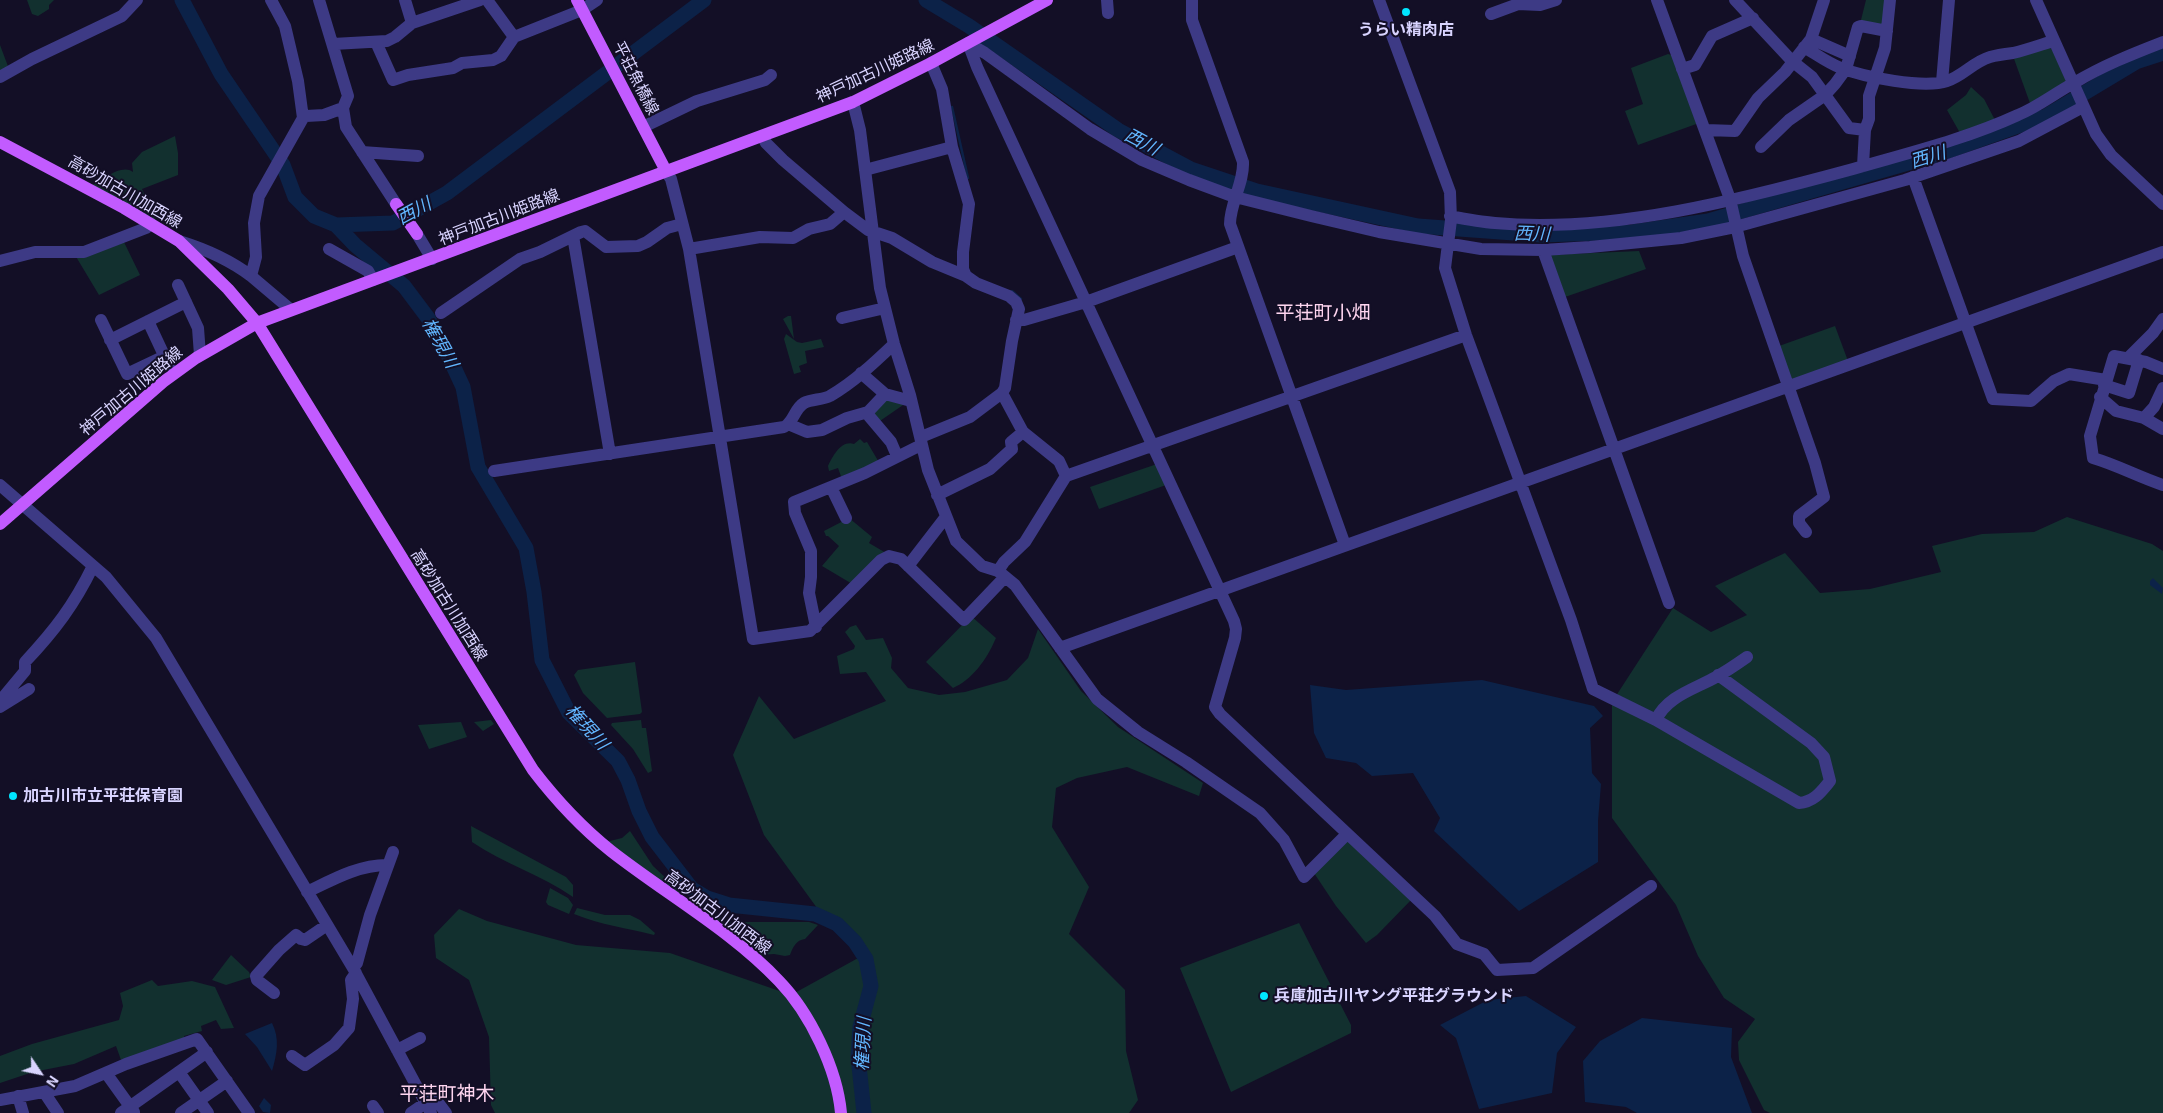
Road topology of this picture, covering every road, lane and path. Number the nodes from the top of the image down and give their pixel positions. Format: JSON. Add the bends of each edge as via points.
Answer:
{"nodes":[{"id":1,"x":137,"y":0,"type":"edge"},
{"id":2,"x":271,"y":0,"type":"edge"},
{"id":3,"x":319,"y":0,"type":"edge"},
{"id":4,"x":405,"y":0,"type":"edge"},
{"id":5,"x":480,"y":0,"type":"edge"},
{"id":6,"x":487,"y":0,"type":"edge"},
{"id":7,"x":598,"y":0,"type":"edge"},
{"id":8,"x":1047,"y":0,"type":"edge"},
{"id":9,"x":1192,"y":0,"type":"edge"},
{"id":10,"x":1378,"y":0,"type":"edge"},
{"id":11,"x":1556,"y":0,"type":"edge"},
{"id":12,"x":1657,"y":0,"type":"edge"},
{"id":13,"x":1735,"y":0,"type":"edge"},
{"id":14,"x":1824,"y":0,"type":"edge"},
{"id":15,"x":1890,"y":0,"type":"edge"},
{"id":16,"x":1949,"y":0,"type":"edge"},
{"id":17,"x":2041,"y":2,"type":"edge"},
{"id":18,"x":580,"y":5,"type":"edge"},
{"id":19,"x":1491,"y":14,"type":"dead end"},
{"id":20,"x":1753,"y":18,"type":"junction"},
{"id":21,"x":412,"y":23,"type":"junction"},
{"id":22,"x":1887,"y":30,"type":"junction"},
{"id":23,"x":514,"y":37,"type":"junction"},
{"id":24,"x":2053,"y":41,"type":"junction"},
{"id":25,"x":376,"y":42,"type":"junction"},
{"id":26,"x":970,"y":42,"type":"junction"},
{"id":27,"x":2163,"y":42,"type":"edge"},
{"id":28,"x":1808,"y":43,"type":"junction"},
{"id":29,"x":333,"y":44,"type":"junction"},
{"id":30,"x":1850,"y":56,"type":"junction"},
{"id":31,"x":1792,"y":61,"type":"junction"},
{"id":32,"x":931,"y":63,"type":"junction"},
{"id":33,"x":1682,"y":69,"type":"junction"},
{"id":34,"x":1846,"y":70,"type":"junction"},
{"id":35,"x":771,"y":75,"type":"dead end"},
{"id":36,"x":0,"y":77,"type":"edge"},
{"id":37,"x":1875,"y":77,"type":"junction"},
{"id":38,"x":1942,"y":82,"type":"junction"},
{"id":39,"x":2072,"y":83,"type":"junction"},
{"id":40,"x":1825,"y":95,"type":"junction"},
{"id":41,"x":853,"y":102,"type":"junction"},
{"id":42,"x":2083,"y":107,"type":"junction"},
{"id":43,"x":342,"y":108,"type":"junction"},
{"id":44,"x":303,"y":118,"type":"junction"},
{"id":45,"x":643,"y":127,"type":"junction"},
{"id":46,"x":1706,"y":130,"type":"junction"},
{"id":47,"x":1865,"y":130,"type":"junction"},
{"id":48,"x":763,"y":137,"type":"junction"},
{"id":49,"x":0,"y":142,"type":"edge"},
{"id":50,"x":952,"y":147,"type":"junction"},
{"id":51,"x":1761,"y":147,"type":"dead end"},
{"id":52,"x":362,"y":152,"type":"junction"},
{"id":53,"x":418,"y":156,"type":"dead end"},
{"id":54,"x":1863,"y":166,"type":"junction"},
{"id":55,"x":865,"y":170,"type":"junction"},
{"id":56,"x":666,"y":171,"type":"junction"},
{"id":57,"x":1913,"y":177,"type":"junction"},
{"id":58,"x":1235,"y":197,"type":"junction"},
{"id":59,"x":1730,"y":199,"type":"junction"},
{"id":60,"x":2163,"y":204,"type":"edge"},
{"id":61,"x":397,"y":205,"type":"joint"},
{"id":62,"x":844,"y":212,"type":"junction"},
{"id":63,"x":1450,"y":218,"type":"junction"},
{"id":64,"x":151,"y":224,"type":"junction"},
{"id":65,"x":682,"y":224,"type":"junction"},
{"id":66,"x":1735,"y":227,"type":"junction"},
{"id":67,"x":416,"y":232,"type":"joint"},
{"id":68,"x":873,"y":232,"type":"junction"},
{"id":69,"x":573,"y":236,"type":"junction"},
{"id":70,"x":179,"y":241,"type":"junction"},
{"id":71,"x":1447,"y":244,"type":"junction"},
{"id":72,"x":1238,"y":248,"type":"junction"},
{"id":73,"x":329,"y":249,"type":"dead end"},
{"id":74,"x":689,"y":249,"type":"junction"},
{"id":75,"x":1543,"y":250,"type":"junction"},
{"id":76,"x":2163,"y":252,"type":"edge"},
{"id":77,"x":432,"y":259,"type":"junction"},
{"id":78,"x":0,"y":261,"type":"edge"},
{"id":79,"x":252,"y":276,"type":"junction"},
{"id":80,"x":966,"y":276,"type":"junction"},
{"id":81,"x":375,"y":280,"type":"junction"},
{"id":82,"x":178,"y":285,"type":"dead end"},
{"id":83,"x":186,"y":302,"type":"junction"},
{"id":84,"x":1086,"y":302,"type":"junction"},
{"id":85,"x":885,"y":308,"type":"junction"},
{"id":86,"x":290,"y":309,"type":"junction"},
{"id":87,"x":441,"y":313,"type":"dead end"},
{"id":88,"x":842,"y":318,"type":"dead end"},
{"id":89,"x":2163,"y":319,"type":"edge"},
{"id":90,"x":101,"y":320,"type":"dead end"},
{"id":91,"x":1016,"y":320,"type":"junction"},
{"id":92,"x":148,"y":321,"type":"junction"},
{"id":93,"x":257,"y":323,"type":"junction"},
{"id":94,"x":1965,"y":323,"type":"junction"},
{"id":95,"x":1466,"y":335,"type":"junction"},
{"id":96,"x":110,"y":340,"type":"junction"},
{"id":97,"x":894,"y":344,"type":"junction"},
{"id":98,"x":200,"y":355,"type":"junction"},
{"id":99,"x":2133,"y":359,"type":"junction"},
{"id":100,"x":2163,"y":369,"type":"edge"},
{"id":101,"x":861,"y":373,"type":"junction"},
{"id":102,"x":2105,"y":382,"type":"junction"},
{"id":103,"x":1790,"y":386,"type":"junction"},
{"id":104,"x":2163,"y":388,"type":"edge"},
{"id":105,"x":1002,"y":393,"type":"junction"},
{"id":106,"x":885,"y":394,"type":"junction"},
{"id":107,"x":2100,"y":397,"type":"junction"},
{"id":108,"x":1292,"y":398,"type":"junction"},
{"id":109,"x":911,"y":402,"type":"junction"},
{"id":110,"x":868,"y":412,"type":"junction"},
{"id":111,"x":2144,"y":418,"type":"junction"},
{"id":112,"x":788,"y":424,"type":"junction"},
{"id":113,"x":2163,"y":429,"type":"edge"},
{"id":114,"x":1024,"y":432,"type":"junction"},
{"id":115,"x":720,"y":437,"type":"junction"},
{"id":116,"x":921,"y":441,"type":"junction"},
{"id":117,"x":1153,"y":446,"type":"junction"},
{"id":118,"x":1614,"y":449,"type":"junction"},
{"id":119,"x":610,"y":454,"type":"junction"},
{"id":120,"x":897,"y":456,"type":"junction"},
{"id":121,"x":494,"y":472,"type":"dead end"},
{"id":122,"x":1066,"y":476,"type":"junction"},
{"id":123,"x":1520,"y":481,"type":"junction"},
{"id":124,"x":0,"y":485,"type":"edge"},
{"id":125,"x":2163,"y":485,"type":"edge"},
{"id":126,"x":831,"y":487,"type":"junction"},
{"id":127,"x":937,"y":494,"type":"junction"},
{"id":128,"x":22,"y":504,"type":"junction"},
{"id":129,"x":846,"y":518,"type":"dead end"},
{"id":130,"x":946,"y":518,"type":"junction"},
{"id":131,"x":0,"y":524,"type":"edge"},
{"id":132,"x":1806,"y":532,"type":"dead end"},
{"id":133,"x":1345,"y":545,"type":"junction"},
{"id":134,"x":92,"y":566,"type":"junction"},
{"id":135,"x":908,"y":566,"type":"junction"},
{"id":136,"x":1001,"y":574,"type":"junction"},
{"id":137,"x":1220,"y":590,"type":"junction"},
{"id":138,"x":1669,"y":603,"type":"dead end"},
{"id":139,"x":816,"y":626,"type":"junction"},
{"id":140,"x":1060,"y":648,"type":"junction"},
{"id":141,"x":1747,"y":657,"type":"dead end"},
{"id":142,"x":1718,"y":676,"type":"junction"},
{"id":143,"x":29,"y":690,"type":"dead end"},
{"id":144,"x":0,"y":701,"type":"edge"},
{"id":145,"x":0,"y":707,"type":"edge"},
{"id":146,"x":1656,"y":720,"type":"junction"},
{"id":147,"x":1346,"y":835,"type":"junction"},
{"id":148,"x":393,"y":852,"type":"dead end"},
{"id":149,"x":387,"y":866,"type":"junction"},
{"id":150,"x":1651,"y":886,"type":"dead end"},
{"id":151,"x":306,"y":892,"type":"junction"},
{"id":152,"x":327,"y":925,"type":"junction"},
{"id":153,"x":354,"y":971,"type":"junction"},
{"id":154,"x":274,"y":993,"type":"dead end"},
{"id":155,"x":420,"y":1038,"type":"dead end"},
{"id":156,"x":397,"y":1050,"type":"junction"},
{"id":157,"x":207,"y":1052,"type":"junction"},
{"id":158,"x":292,"y":1056,"type":"dead end"},
{"id":159,"x":179,"y":1072,"type":"junction"},
{"id":160,"x":106,"y":1073,"type":"junction"},
{"id":161,"x":227,"y":1081,"type":"junction"},
{"id":162,"x":44,"y":1092,"type":"junction"},
{"id":163,"x":18,"y":1096,"type":"junction"},
{"id":164,"x":0,"y":1100,"type":"edge"},
{"id":165,"x":199,"y":1100,"type":"junction"},
{"id":166,"x":428,"y":1108,"type":"edge"},
{"id":167,"x":128,"y":1111,"type":"edge"},
{"id":168,"x":245,"y":1111,"type":"edge"},
{"id":169,"x":23,"y":1113,"type":"edge"},
{"id":170,"x":58,"y":1113,"type":"edge"},
{"id":171,"x":181,"y":1113,"type":"edge"},
{"id":172,"x":208,"y":1113,"type":"edge"},
{"id":173,"x":411,"y":1113,"type":"edge"},
{"id":174,"x":446,"y":1113,"type":"edge"},
{"id":175,"x":841,"y":1113,"type":"edge"}],
"edges":[{"from":1,"to":36,"type":"street","via":[[122,16]]},
{"from":2,"to":44,"type":"street","via":[[285,26]]},
{"from":3,"to":29,"type":"street"},
{"from":4,"to":21,"type":"street"},
{"from":5,"to":21,"type":"street"},
{"from":6,"to":23,"type":"street"},
{"from":7,"to":18,"type":"street"},
{"from":8,"to":26,"type":"main road","name":"神戸加古川姫路線"},
{"from":9,"to":58,"type":"street","via":[[1192,20],[1242,156],[1242,174]]},
{"from":10,"to":63,"type":"street","via":[[1450,192]]},
{"from":11,"to":19,"type":"street","via":[[1540,5],[1518,4]]},
{"from":12,"to":33,"type":"street"},
{"from":13,"to":20,"type":"street"},
{"from":14,"to":28,"type":"street"},
{"from":15,"to":22,"type":"street"},
{"from":16,"to":38,"type":"street"},
{"from":17,"to":24,"type":"street"},
{"from":18,"to":23,"type":"street"},
{"from":18,"to":45,"type":"main road","name":"平荘魚橋線"},
{"from":20,"to":31,"type":"street"},
{"from":20,"to":33,"type":"street","via":[[1712,36],[1695,65]]},
{"from":21,"to":25,"type":"street","via":[[388,41]]},
{"from":22,"to":30,"type":"street","via":[[1858,27]]},
{"from":22,"to":37,"type":"street","via":[[1885,48]]},
{"from":23,"to":25,"type":"street","via":[[493,60],[462,63],[453,68],[408,74],[393,80]]},
{"from":24,"to":38,"type":"street","via":[[1990,57],[1974,63],[1963,74]]},
{"from":24,"to":39,"type":"street"},
{"from":25,"to":29,"type":"street"},
{"from":26,"to":32,"type":"main road","name":"神戸加古川姫路線"},
{"from":26,"to":58,"type":"street","via":[[1090,130],[1142,160]]},
{"from":26,"to":84,"type":"street","via":[[977,67]]},
{"from":27,"to":39,"type":"street","via":[[2108,64]]},
{"from":28,"to":30,"type":"street"},
{"from":28,"to":31,"type":"street"},
{"from":28,"to":34,"type":"street"},
{"from":29,"to":43,"type":"street","via":[[348,96]]},
{"from":30,"to":34,"type":"street"},
{"from":31,"to":40,"type":"street","via":[[1812,77]]},
{"from":31,"to":46,"type":"street","via":[[1758,98],[1735,131]]},
{"from":32,"to":41,"type":"main road","name":"神戸加古川姫路線"},
{"from":32,"to":50,"type":"street","via":[[942,89]]},
{"from":33,"to":46,"type":"street"},
{"from":34,"to":37,"type":"street"},
{"from":34,"to":40,"type":"street"},
{"from":35,"to":45,"type":"street","via":[[765,80],[697,101]]},
{"from":37,"to":38,"type":"street","via":[[1910,84]]},
{"from":37,"to":47,"type":"street"},
{"from":39,"to":42,"type":"street"},
{"from":39,"to":54,"type":"street","via":[[2033,108],[1992,126]]},
{"from":40,"to":47,"type":"street","via":[[1849,128]]},
{"from":40,"to":51,"type":"street","via":[[1789,120]]},
{"from":41,"to":48,"type":"main road","name":"神戸加古川姫路線"},
{"from":41,"to":55,"type":"street"},
{"from":42,"to":57,"type":"street","via":[[2019,142]]},
{"from":42,"to":60,"type":"street","via":[[2111,155]]},
{"from":43,"to":44,"type":"street"},
{"from":43,"to":52,"type":"street","via":[[346,127]]},
{"from":44,"to":79,"type":"street","via":[[259,196],[254,222],[256,257]]},
{"from":45,"to":56,"type":"main road","name":"平荘魚橋線"},
{"from":46,"to":59,"type":"street"},
{"from":47,"to":54,"type":"street"},
{"from":48,"to":56,"type":"main road","name":"神戸加古川姫路線"},
{"from":48,"to":62,"type":"street","via":[[773,151]]},
{"from":49,"to":64,"type":"main road","name":"高砂加古川加西線"},
{"from":50,"to":55,"type":"street"},
{"from":50,"to":80,"type":"street","via":[[969,204],[963,252]]},
{"from":52,"to":53,"type":"street"},
{"from":52,"to":61,"type":"street"},
{"from":54,"to":59,"type":"street"},
{"from":55,"to":68,"type":"street"},
{"from":56,"to":65,"type":"street"},
{"from":56,"to":77,"type":"main road","name":"神戸加古川姫路線"},
{"from":57,"to":66,"type":"street"},
{"from":57,"to":94,"type":"street"},
{"from":58,"to":71,"type":"street","via":[[1380,232]]},
{"from":58,"to":72,"type":"street","via":[[1230,224]]},
{"from":59,"to":63,"type":"street","via":[[1650,216],[1595,223],[1495,223]]},
{"from":59,"to":66,"type":"street"},
{"from":61,"to":67,"type":"main road"},
{"from":62,"to":68,"type":"street"},
{"from":62,"to":74,"type":"street","via":[[830,224],[809,229],[793,238],[760,237]]},
{"from":63,"to":71,"type":"street"},
{"from":64,"to":70,"type":"main road","name":"高砂加古川加西線"},
{"from":64,"to":78,"type":"street","via":[[84,252],[35,252]]},
{"from":65,"to":69,"type":"street","via":[[667,228],[638,246],[606,247],[584,231]]},
{"from":65,"to":74,"type":"street"},
{"from":66,"to":75,"type":"street","via":[[1681,238]]},
{"from":66,"to":103,"type":"street"},
{"from":67,"to":77,"type":"street"},
{"from":68,"to":80,"type":"street","via":[[892,238],[932,262]]},
{"from":68,"to":85,"type":"street"},
{"from":69,"to":87,"type":"street","via":[[520,259]]},
{"from":69,"to":119,"type":"street"},
{"from":70,"to":79,"type":"street","via":[[236,265]]},
{"from":70,"to":93,"type":"main road","name":"高砂加古川加西線","via":[[228,288]]},
{"from":71,"to":75,"type":"street","via":[[1481,249]]},
{"from":71,"to":95,"type":"street","via":[[1445,268]]},
{"from":72,"to":84,"type":"street"},
{"from":72,"to":108,"type":"street"},
{"from":73,"to":81,"type":"street","via":[[368,271]]},
{"from":74,"to":115,"type":"street"},
{"from":75,"to":118,"type":"street"},
{"from":76,"to":94,"type":"street"},
{"from":77,"to":81,"type":"main road","name":"神戸加古川姫路線"},
{"from":79,"to":86,"type":"street"},
{"from":80,"to":91,"type":"street","via":[[1016,302],[1019,309]]},
{"from":81,"to":86,"type":"main road","name":"神戸加古川姫路線"},
{"from":82,"to":83,"type":"street"},
{"from":83,"to":92,"type":"street"},
{"from":83,"to":98,"type":"street","via":[[198,328]]},
{"from":84,"to":91,"type":"street"},
{"from":84,"to":117,"type":"street"},
{"from":85,"to":88,"type":"street"},
{"from":85,"to":97,"type":"street"},
{"from":86,"to":93,"type":"main road","name":"神戸加古川姫路線"},
{"from":89,"to":99,"type":"street"},
{"from":90,"to":96,"type":"street"},
{"from":91,"to":105,"type":"street","via":[[1009,372]]},
{"from":92,"to":96,"type":"street"},
{"from":92,"to":96,"type":"street","via":[[167,362],[127,374]]},
{"from":93,"to":98,"type":"main road","name":"神戸加古川姫路線"},
{"from":93,"to":175,"type":"main road","name":"高砂加古川加西線","via":[[533,770],[577,821],[610,850],[748,952],[781,982],[823,1048]]},
{"from":94,"to":102,"type":"street","via":[[1993,399],[2031,401],[2054,381],[2069,374]]},
{"from":94,"to":103,"type":"street"},
{"from":95,"to":108,"type":"street"},
{"from":95,"to":123,"type":"street"},
{"from":97,"to":101,"type":"street"},
{"from":97,"to":109,"type":"street"},
{"from":98,"to":128,"type":"main road","name":"神戸加古川姫路線","via":[[163,382]]},
{"from":99,"to":100,"type":"street"},
{"from":99,"to":102,"type":"street","via":[[2114,356]]},
{"from":99,"to":102,"type":"street","via":[[2129,393]]},
{"from":101,"to":106,"type":"street"},
{"from":101,"to":112,"type":"street","via":[[828,397],[805,402],[797,408]]},
{"from":102,"to":107,"type":"street"},
{"from":103,"to":118,"type":"street"},
{"from":103,"to":132,"type":"street","via":[[1824,497],[1800,516],[1798,524]]},
{"from":104,"to":111,"type":"street","via":[[2154,407]]},
{"from":105,"to":114,"type":"street"},
{"from":105,"to":116,"type":"street","via":[[970,417]]},
{"from":106,"to":109,"type":"street"},
{"from":106,"to":110,"type":"street"},
{"from":107,"to":111,"type":"street","via":[[2116,411]]},
{"from":107,"to":125,"type":"street","via":[[2090,436],[2093,458]]},
{"from":108,"to":117,"type":"street"},
{"from":108,"to":133,"type":"street"},
{"from":109,"to":116,"type":"street"},
{"from":110,"to":112,"type":"street","via":[[814,432]]},
{"from":110,"to":120,"type":"street","via":[[891,442]]},
{"from":111,"to":113,"type":"street"},
{"from":112,"to":115,"type":"street"},
{"from":114,"to":122,"type":"street","via":[[1059,461]]},
{"from":114,"to":127,"type":"street","via":[[1011,442],[1012,449],[990,469]]},
{"from":115,"to":119,"type":"street"},
{"from":115,"to":139,"type":"street","via":[[753,639],[810,631]]},
{"from":116,"to":120,"type":"street"},
{"from":116,"to":127,"type":"street"},
{"from":117,"to":122,"type":"street"},
{"from":117,"to":137,"type":"street"},
{"from":118,"to":123,"type":"street"},
{"from":118,"to":138,"type":"street"},
{"from":119,"to":121,"type":"street"},
{"from":120,"to":126,"type":"street"},
{"from":122,"to":136,"type":"street","via":[[1025,542],[1004,562]]},
{"from":123,"to":133,"type":"street"},
{"from":123,"to":146,"type":"street","via":[[1593,689]]},
{"from":124,"to":128,"type":"street"},
{"from":126,"to":129,"type":"street"},
{"from":126,"to":139,"type":"street","via":[[793,504],[811,551],[809,593]]},
{"from":127,"to":130,"type":"street"},
{"from":128,"to":131,"type":"main road","name":"神戸加古川姫路線"},
{"from":128,"to":134,"type":"street"},
{"from":130,"to":135,"type":"street"},
{"from":130,"to":136,"type":"street","via":[[956,541],[964,550],[982,566]]},
{"from":133,"to":137,"type":"street"},
{"from":134,"to":144,"type":"street","via":[[56,628],[25,662],[25,672]]},
{"from":134,"to":151,"type":"street","via":[[106,577],[156,638]]},
{"from":135,"to":136,"type":"street","via":[[964,620]]},
{"from":135,"to":139,"type":"street","via":[[898,557],[889,556],[881,560]]},
{"from":136,"to":140,"type":"street","via":[[1015,585]]},
{"from":137,"to":140,"type":"street"},
{"from":137,"to":147,"type":"street","via":[[1236,629],[1215,707]]},
{"from":140,"to":147,"type":"street","via":[[1097,699],[1130,726],[1260,813],[1284,840],[1304,877]]},
{"from":141,"to":142,"type":"street"},
{"from":142,"to":146,"type":"street","via":[[1671,700]]},
{"from":142,"to":146,"type":"street","via":[[1824,757],[1830,781],[1819,794],[1799,803]]},
{"from":143,"to":145,"type":"street"},
{"from":147,"to":150,"type":"street","via":[[1435,916],[1457,944],[1484,954],[1496,970],[1533,968]]},
{"from":148,"to":149,"type":"street"},
{"from":149,"to":151,"type":"street","via":[[378,865],[347,873]]},
{"from":149,"to":153,"type":"street"},
{"from":151,"to":152,"type":"street"},
{"from":152,"to":153,"type":"street"},
{"from":152,"to":154,"type":"street","via":[[305,940],[296,935],[256,976]]},
{"from":153,"to":156,"type":"street"},
{"from":153,"to":158,"type":"street","via":[[350,1028],[326,1051],[305,1065]]},
{"from":155,"to":156,"type":"street"},
{"from":156,"to":166,"type":"street"},
{"from":157,"to":159,"type":"street"},
{"from":157,"to":160,"type":"street","via":[[197,1039]]},
{"from":157,"to":161,"type":"street"},
{"from":159,"to":165,"type":"street"},
{"from":159,"to":167,"type":"street"},
{"from":160,"to":162,"type":"street","via":[[75,1086]]},
{"from":160,"to":167,"type":"street"},
{"from":161,"to":165,"type":"street"},
{"from":161,"to":168,"type":"street"},
{"from":162,"to":163,"type":"street"},
{"from":162,"to":170,"type":"street"},
{"from":163,"to":164,"type":"street"},
{"from":163,"to":169,"type":"street"},
{"from":165,"to":171,"type":"street"},
{"from":165,"to":172,"type":"street"},
{"from":166,"to":173,"type":"street"},
{"from":166,"to":174,"type":"street","via":[[430,1100],[437,1101]]}]}
